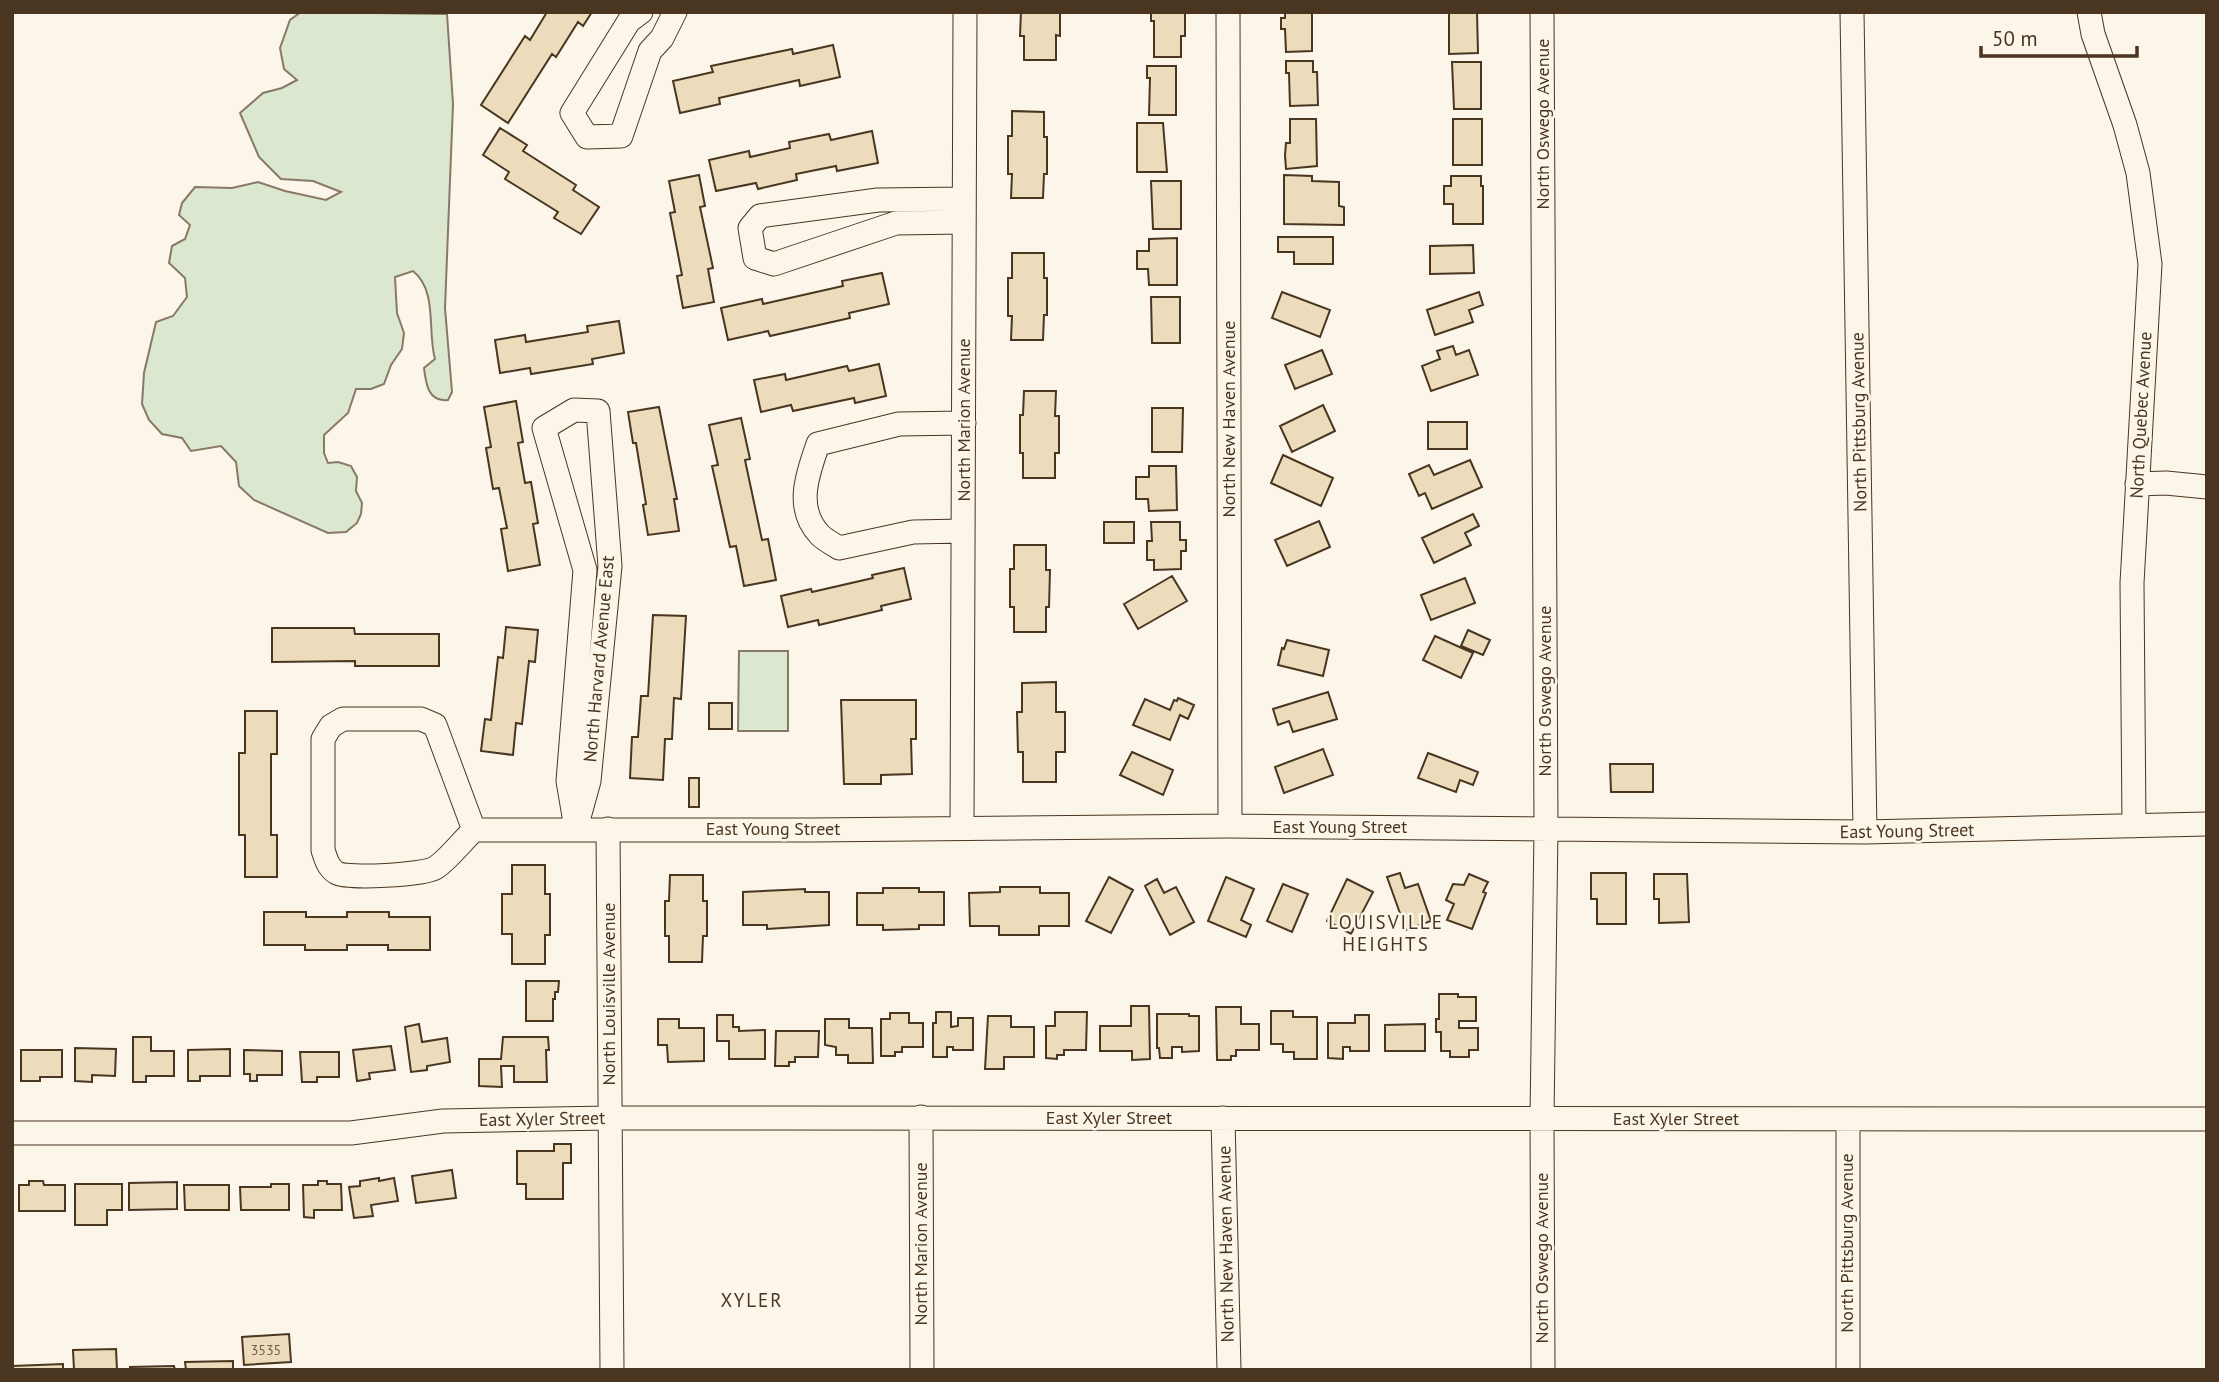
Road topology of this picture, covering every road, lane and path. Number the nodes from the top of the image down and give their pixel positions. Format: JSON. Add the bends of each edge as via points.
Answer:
{"nodes":[{"id":1,"x":641,"y":12,"type":"edge"},
{"id":2,"x":675,"y":12,"type":"edge"},
{"id":3,"x":965,"y":12,"type":"edge"},
{"id":4,"x":1228,"y":12,"type":"edge"},
{"id":5,"x":1542,"y":12,"type":"edge"},
{"id":6,"x":1852,"y":12,"type":"edge"},
{"id":7,"x":2089,"y":12,"type":"edge"},
{"id":8,"x":964,"y":199,"type":"junction"},
{"id":9,"x":964,"y":222,"type":"junction"},
{"id":10,"x":964,"y":423,"type":"junction"},
{"id":11,"x":2137,"y":485,"type":"junction"},
{"id":12,"x":2207,"y":487,"type":"edge"},
{"id":13,"x":963,"y":531,"type":"junction"},
{"id":14,"x":2207,"y":824,"type":"edge"},
{"id":15,"x":1230,"y":826,"type":"junction"},
{"id":16,"x":2134,"y":826,"type":"junction"},
{"id":17,"x":962,"y":827,"type":"junction"},
{"id":18,"x":576,"y":828,"type":"junction"},
{"id":19,"x":1546,"y":828,"type":"junction"},
{"id":20,"x":608,"y":829,"type":"junction"},
{"id":21,"x":474,"y":830,"type":"junction"},
{"id":22,"x":1865,"y":832,"type":"junction"},
{"id":23,"x":920,"y":1117,"type":"junction"},
{"id":24,"x":609,"y":1118,"type":"junction"},
{"id":25,"x":1223,"y":1118,"type":"junction"},
{"id":26,"x":1542,"y":1118,"type":"junction"},
{"id":27,"x":2207,"y":1119,"type":"edge"},
{"id":28,"x":1848,"y":1120,"type":"junction"},
{"id":29,"x":12,"y":1133,"type":"edge"},
{"id":30,"x":1847,"y":1368,"type":"edge"},
{"id":31,"x":612,"y":1370,"type":"edge"},
{"id":32,"x":922,"y":1370,"type":"edge"},
{"id":33,"x":1229,"y":1370,"type":"edge"},
{"id":34,"x":1543,"y":1370,"type":"edge"}],
"edges":[{"from":1,"to":2,"type":"street","via":[[629,21],[572,113],[587,137],[621,136],[650,51],[663,38]]},
{"from":3,"to":8,"type":"street","name":"North Marion Avenue"},
{"from":4,"to":15,"type":"street","name":"North New Haven Avenue"},
{"from":5,"to":19,"type":"street","name":"North Oswego Avenue"},
{"from":6,"to":22,"type":"street","name":"North Pittsburg Avenue"},
{"from":7,"to":11,"type":"street","name":"North Quebec Avenue","via":[[2138,173],[2150,264]]},
{"from":8,"to":9,"type":"street","name":"North Marion Avenue"},
{"from":8,"to":9,"type":"street","via":[[878,200],[786,212],[760,216],[750,228],[755,258],[774,264],[896,223]]},
{"from":9,"to":10,"type":"street","name":"North Marion Avenue"},
{"from":10,"to":13,"type":"street","name":"North Marion Avenue"},
{"from":10,"to":13,"type":"street","via":[[900,425],[818,444],[804,488],[807,510],[820,534],[839,548],[913,532]]},
{"from":11,"to":12,"type":"street"},
{"from":11,"to":16,"type":"street","name":"North Quebec Avenue","via":[[2132,583]]},
{"from":13,"to":17,"type":"street","name":"North Marion Avenue"},
{"from":14,"to":16,"type":"street","name":"East Young Street"},
{"from":15,"to":17,"type":"street","name":"East Young Street"},
{"from":15,"to":19,"type":"street","name":"East Young Street"},
{"from":16,"to":22,"type":"street","name":"East Young Street"},
{"from":17,"to":20,"type":"street","name":"East Young Street"},
{"from":18,"to":18,"type":"street","name":"North Harvard Avenue East","via":[[589,781],[610,566],[598,411],[574,410],[544,428],[585,570],[568,781]]},
{"from":18,"to":20,"type":"street","name":"East Young Street"},
{"from":18,"to":21,"type":"street","name":"East Young Street"},
{"from":19,"to":22,"type":"street","name":"East Young Street"},
{"from":19,"to":26,"type":"street","name":"North Oswego Avenue"},
{"from":20,"to":24,"type":"street","name":"North Louisville Avenue"},
{"from":21,"to":21,"type":"street","via":[[435,868],[416,874],[338,874],[327,864],[323,850],[323,739],[331,726],[343,719],[421,719],[435,725]]},
{"from":23,"to":24,"type":"street","name":"East Xyler Street"},
{"from":23,"to":25,"type":"street","name":"East Xyler Street"},
{"from":23,"to":32,"type":"street","name":"North Marion Avenue"},
{"from":24,"to":29,"type":"street","name":"East Xyler Street","via":[[443,1121],[351,1133]]},
{"from":24,"to":31,"type":"street","name":"North Louisville Avenue"},
{"from":25,"to":26,"type":"street","name":"East Xyler Street"},
{"from":25,"to":33,"type":"street","name":"North New Haven Avenue"},
{"from":26,"to":28,"type":"street","name":"East Xyler Street"},
{"from":26,"to":34,"type":"street","name":"North Oswego Avenue"},
{"from":27,"to":28,"type":"street","name":"East Xyler Street"},
{"from":28,"to":30,"type":"street","name":"North Pittsburg Avenue"}]}
